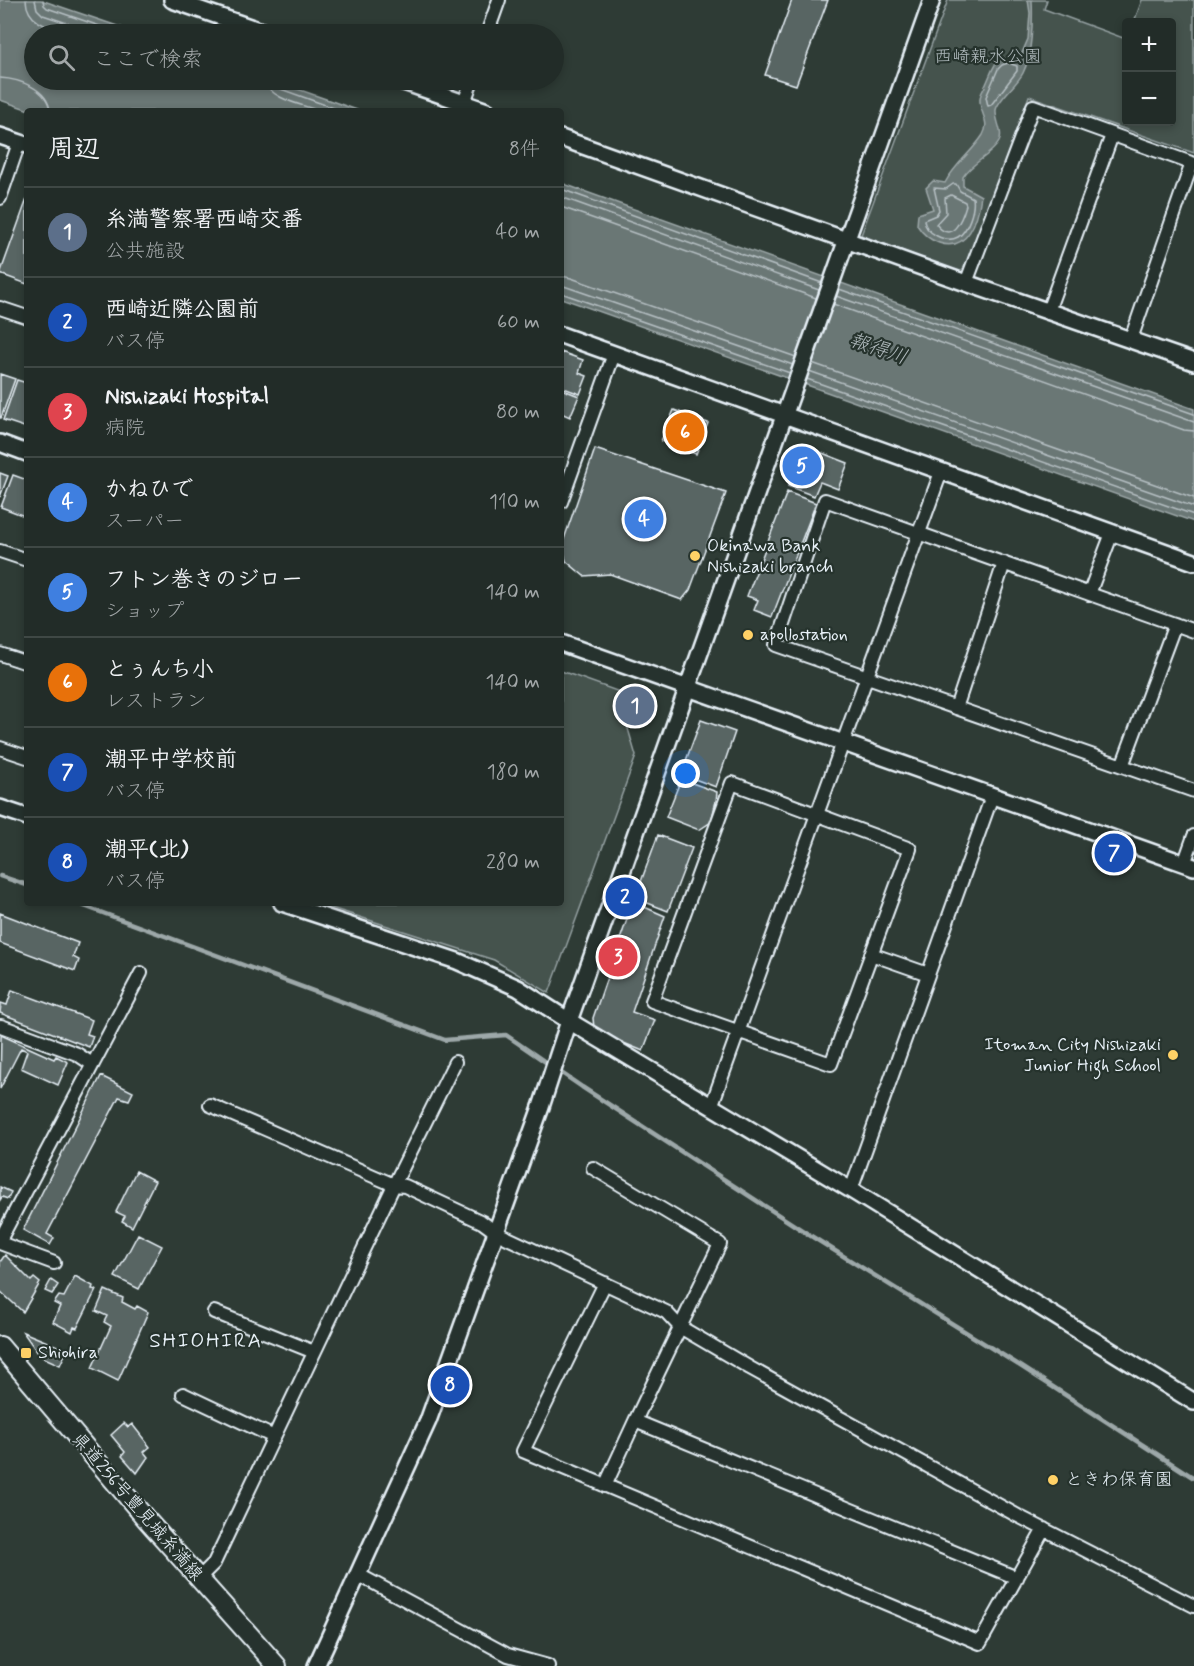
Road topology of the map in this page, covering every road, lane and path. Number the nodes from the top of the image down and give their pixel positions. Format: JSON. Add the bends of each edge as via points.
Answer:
{"nodes":[{"id":1,"x":172,"y":0,"type":"edge"},
{"id":2,"x":500,"y":0,"type":"edge"},
{"id":3,"x":932,"y":0,"type":"edge"},
{"id":4,"x":241,"y":24,"type":"edge"},
{"id":5,"x":492,"y":24,"type":"edge"},
{"id":6,"x":427,"y":90,"type":"edge"},
{"id":7,"x":469,"y":90,"type":"edge"},
{"id":8,"x":464,"y":103,"type":"junction"},
{"id":9,"x":478,"y":108,"type":"edge"},
{"id":10,"x":1112,"y":135,"type":"junction"},
{"id":11,"x":0,"y":136,"type":"edge"},
{"id":12,"x":564,"y":139,"type":"edge"},
{"id":13,"x":23,"y":144,"type":"edge"},
{"id":14,"x":1193,"y":164,"type":"edge"},
{"id":15,"x":0,"y":198,"type":"edge"},
{"id":16,"x":846,"y":241,"type":"junction"},
{"id":17,"x":966,"y":283,"type":"junction"},
{"id":18,"x":0,"y":308,"type":"edge"},
{"id":19,"x":1048,"y":311,"type":"junction"},
{"id":20,"x":24,"y":316,"type":"edge"},
{"id":21,"x":564,"y":336,"type":"edge"},
{"id":22,"x":1131,"y":339,"type":"junction"},
{"id":23,"x":614,"y":354,"type":"junction"},
{"id":24,"x":1194,"y":362,"type":"edge"},
{"id":25,"x":784,"y":416,"type":"junction"},
{"id":26,"x":0,"y":443,"type":"edge"},
{"id":27,"x":24,"y":452,"type":"edge"},
{"id":28,"x":941,"y":472,"type":"junction"},
{"id":29,"x":564,"y":494,"type":"edge"},
{"id":30,"x":919,"y":533,"type":"junction"},
{"id":31,"x":1112,"y":533,"type":"junction"},
{"id":32,"x":0,"y":550,"type":"edge"},
{"id":33,"x":24,"y":559,"type":"edge"},
{"id":34,"x":1194,"y":562,"type":"edge"},
{"id":35,"x":1004,"y":563,"type":"junction"},
{"id":36,"x":1089,"y":594,"type":"junction"},
{"id":37,"x":1175,"y":624,"type":"junction"},
{"id":38,"x":1194,"y":631,"type":"edge"},
{"id":39,"x":564,"y":644,"type":"edge"},
{"id":40,"x":0,"y":654,"type":"edge"},
{"id":41,"x":24,"y":662,"type":"edge"},
{"id":42,"x":867,"y":677,"type":"junction"},
{"id":43,"x":688,"y":687,"type":"junction"},
{"id":44,"x":956,"y":708,"type":"junction"},
{"id":45,"x":843,"y":742,"type":"junction"},
{"id":46,"x":0,"y":748,"type":"edge"},
{"id":47,"x":24,"y":756,"type":"edge"},
{"id":48,"x":1122,"y":766,"type":"junction"},
{"id":49,"x":1194,"y":791,"type":"edge"},
{"id":50,"x":992,"y":796,"type":"junction"},
{"id":51,"x":0,"y":808,"type":"edge"},
{"id":52,"x":817,"y":814,"type":"junction"},
{"id":53,"x":24,"y":816,"type":"edge"},
{"id":54,"x":1194,"y":836,"type":"edge"},
{"id":55,"x":1189,"y":866,"type":"edge"},
{"id":56,"x":291,"y":906,"type":"edge"},
{"id":57,"x":871,"y":954,"type":"junction"},
{"id":58,"x":141,"y":973,"type":"dead end"},
{"id":59,"x":928,"y":974,"type":"junction"},
{"id":60,"x":569,"y":1021,"type":"junction"},
{"id":61,"x":1,"y":1026,"type":"edge"},
{"id":62,"x":739,"y":1030,"type":"junction"},
{"id":63,"x":455,"y":1062,"type":"dead end"},
{"id":64,"x":92,"y":1064,"type":"junction"},
{"id":65,"x":210,"y":1105,"type":"dead end"},
{"id":66,"x":711,"y":1107,"type":"junction"},
{"id":67,"x":592,"y":1168,"type":"dead end"},
{"id":68,"x":394,"y":1185,"type":"junction"},
{"id":69,"x":851,"y":1190,"type":"junction"},
{"id":70,"x":496,"y":1233,"type":"junction"},
{"id":71,"x":0,"y":1241,"type":"edge"},
{"id":72,"x":54,"y":1263,"type":"dead end"},
{"id":73,"x":605,"y":1283,"type":"junction"},
{"id":74,"x":214,"y":1312,"type":"dead end"},
{"id":75,"x":680,"y":1327,"type":"junction"},
{"id":76,"x":0,"y":1346,"type":"edge"},
{"id":77,"x":314,"y":1352,"type":"junction"},
{"id":78,"x":183,"y":1394,"type":"dead end"},
{"id":79,"x":1194,"y":1402,"type":"edge"},
{"id":80,"x":635,"y":1421,"type":"junction"},
{"id":81,"x":274,"y":1437,"type":"junction"},
{"id":82,"x":605,"y":1486,"type":"junction"},
{"id":83,"x":1044,"y":1529,"type":"junction"},
{"id":84,"x":359,"y":1575,"type":"junction"},
{"id":85,"x":199,"y":1578,"type":"junction"},
{"id":86,"x":1017,"y":1578,"type":"junction"},
{"id":87,"x":1194,"y":1606,"type":"edge"},
{"id":88,"x":277,"y":1666,"type":"edge"},
{"id":89,"x":316,"y":1666,"type":"edge"},
{"id":90,"x":548,"y":1666,"type":"edge"}],
"edges":[{"from":1,"to":4,"type":"street"},
{"from":2,"to":5,"type":"street"},
{"from":3,"to":16,"type":"street"},
{"from":6,"to":8,"type":"street"},
{"from":7,"to":8,"type":"street"},
{"from":8,"to":9,"type":"street"},
{"from":10,"to":14,"type":"street"},
{"from":10,"to":17,"type":"street","via":[[1033,106]]},
{"from":10,"to":19,"type":"street"},
{"from":11,"to":13,"type":"street"},
{"from":12,"to":16,"type":"street"},
{"from":13,"to":15,"type":"street"},
{"from":14,"to":22,"type":"street"},
{"from":16,"to":17,"type":"street"},
{"from":16,"to":25,"type":"street"},
{"from":17,"to":19,"type":"street"},
{"from":18,"to":20,"type":"street"},
{"from":19,"to":22,"type":"street"},
{"from":21,"to":23,"type":"street"},
{"from":22,"to":24,"type":"street"},
{"from":23,"to":25,"type":"street"},
{"from":23,"to":29,"type":"street"},
{"from":25,"to":28,"type":"street"},
{"from":25,"to":43,"type":"street"},
{"from":26,"to":27,"type":"street"},
{"from":28,"to":30,"type":"street"},
{"from":28,"to":31,"type":"street"},
{"from":30,"to":35,"type":"street"},
{"from":30,"to":42,"type":"street"},
{"from":30,"to":42,"type":"street","via":[[825,500],[777,645]]},
{"from":31,"to":34,"type":"street"},
{"from":31,"to":36,"type":"street"},
{"from":32,"to":33,"type":"street"},
{"from":35,"to":36,"type":"street"},
{"from":35,"to":44,"type":"street"},
{"from":36,"to":37,"type":"street"},
{"from":37,"to":38,"type":"street"},
{"from":37,"to":48,"type":"street"},
{"from":39,"to":43,"type":"street"},
{"from":40,"to":41,"type":"street"},
{"from":42,"to":44,"type":"street"},
{"from":42,"to":45,"type":"street"},
{"from":43,"to":45,"type":"street"},
{"from":43,"to":60,"type":"street"},
{"from":44,"to":48,"type":"street"},
{"from":45,"to":50,"type":"street"},
{"from":45,"to":52,"type":"street"},
{"from":46,"to":47,"type":"street"},
{"from":48,"to":49,"type":"street"},
{"from":50,"to":55,"type":"street"},
{"from":50,"to":59,"type":"street"},
{"from":51,"to":53,"type":"street"},
{"from":52,"to":57,"type":"street","via":[[910,849]]},
{"from":52,"to":62,"type":"street"},
{"from":52,"to":62,"type":"street","via":[[732,783],[652,1001]]},
{"from":54,"to":55,"type":"street"},
{"from":56,"to":60,"type":"street","via":[[457,962],[518,988]]},
{"from":57,"to":59,"type":"street"},
{"from":57,"to":62,"type":"street","via":[[831,1064]]},
{"from":58,"to":64,"type":"street"},
{"from":59,"to":69,"type":"street"},
{"from":60,"to":66,"type":"street"},
{"from":60,"to":70,"type":"street"},
{"from":61,"to":64,"type":"street","via":[[77,1054]]},
{"from":62,"to":66,"type":"street"},
{"from":63,"to":68,"type":"street"},
{"from":64,"to":71,"type":"street"},
{"from":65,"to":68,"type":"street"},
{"from":66,"to":69,"type":"street"},
{"from":67,"to":75,"type":"street","via":[[720,1244]]},
{"from":68,"to":70,"type":"street","via":[[405,1186],[482,1222]]},
{"from":68,"to":77,"type":"street"},
{"from":69,"to":79,"type":"street"},
{"from":70,"to":73,"type":"street"},
{"from":70,"to":84,"type":"street","via":[[428,1421]]},
{"from":71,"to":72,"type":"street"},
{"from":73,"to":75,"type":"street","via":[[666,1312]]},
{"from":73,"to":82,"type":"street","via":[[523,1451]]},
{"from":74,"to":77,"type":"street"},
{"from":75,"to":80,"type":"street"},
{"from":75,"to":83,"type":"street"},
{"from":76,"to":85,"type":"main road","name":"県道256号豊見城糸満線"},
{"from":77,"to":81,"type":"street"},
{"from":78,"to":81,"type":"street"},
{"from":80,"to":82,"type":"street"},
{"from":80,"to":86,"type":"street"},
{"from":81,"to":85,"type":"street","via":[[214,1563]]},
{"from":82,"to":86,"type":"street","via":[[980,1644]]},
{"from":83,"to":86,"type":"street"},
{"from":83,"to":87,"type":"street"},
{"from":84,"to":89,"type":"street"},
{"from":84,"to":90,"type":"street","via":[[508,1655]]},
{"from":85,"to":88,"type":"main road","name":"県道256号豊見城糸満線"}]}
